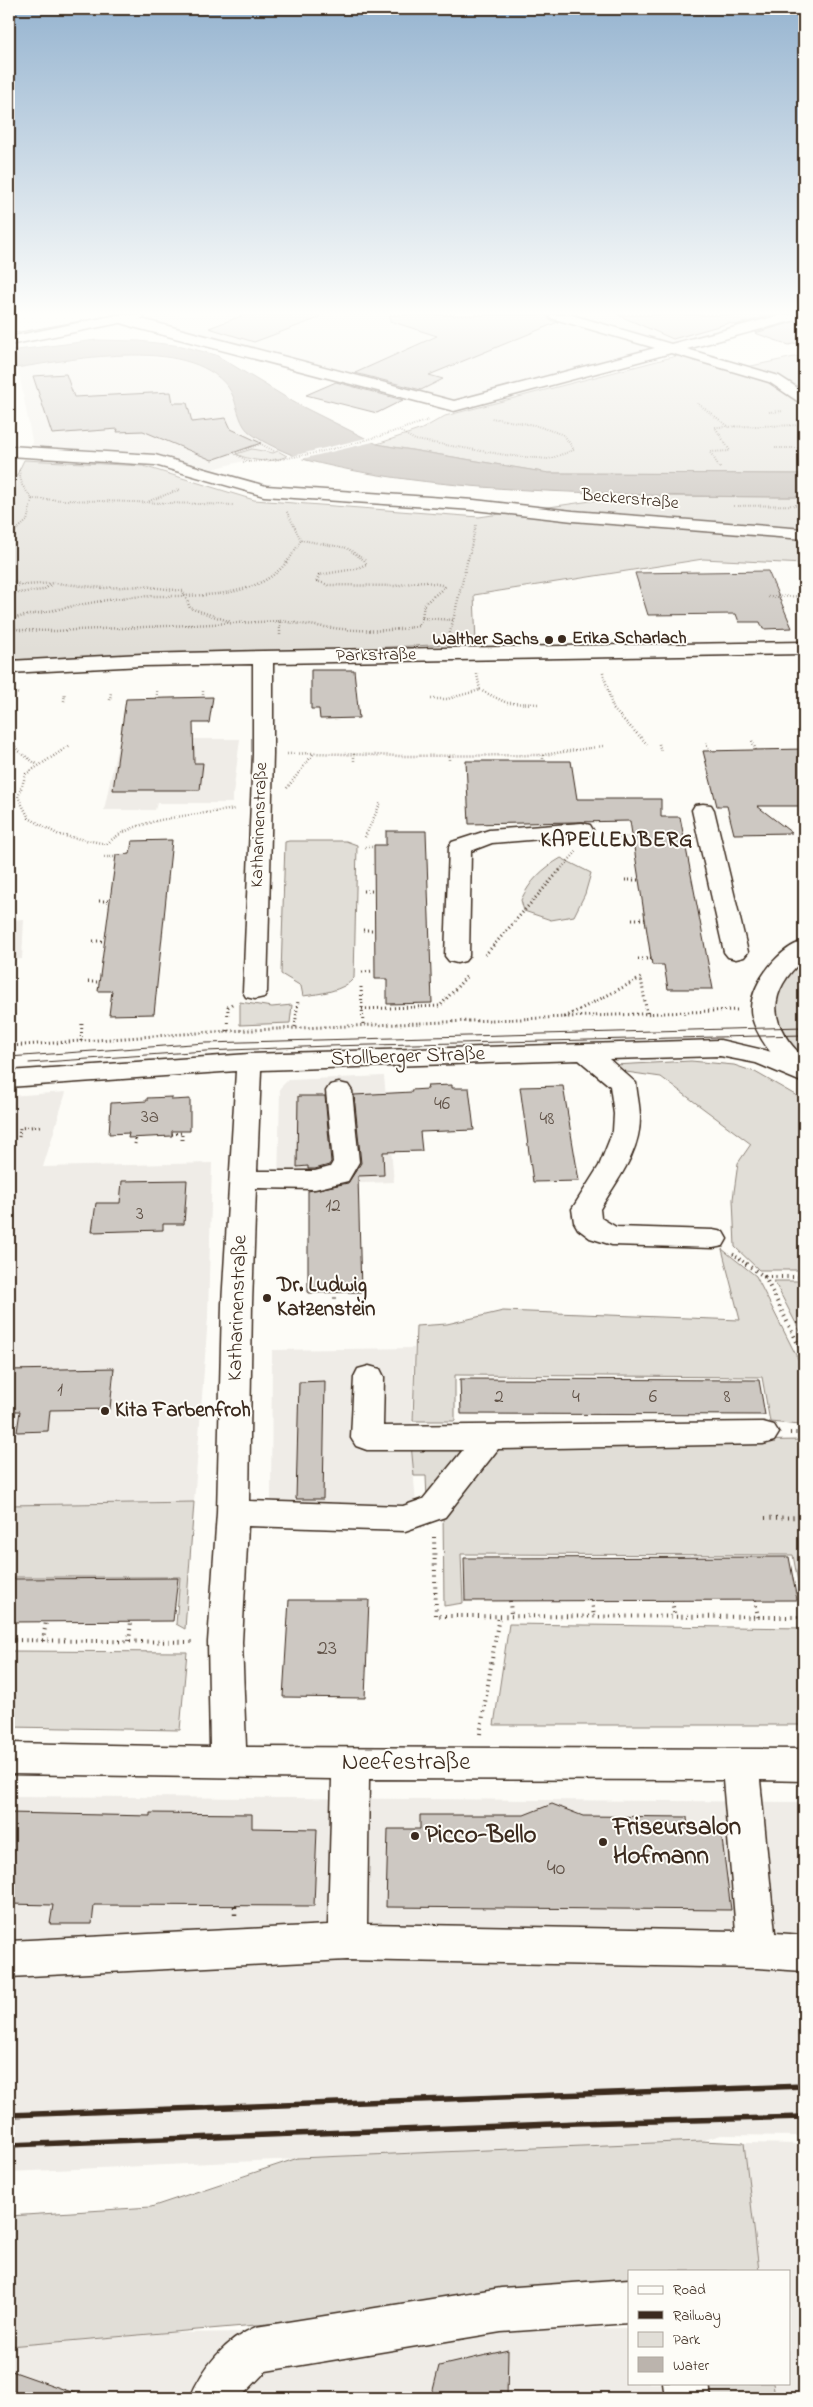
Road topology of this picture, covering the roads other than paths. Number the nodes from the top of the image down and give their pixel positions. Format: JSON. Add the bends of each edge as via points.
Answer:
{"nodes":[{"id":1,"x":11,"y":446,"type":"edge"},
{"id":2,"x":804,"y":534,"type":"edge"},
{"id":3,"x":804,"y":648,"type":"edge"},
{"id":4,"x":271,"y":657,"type":"junction"},
{"id":5,"x":9,"y":667,"type":"edge"},
{"id":6,"x":703,"y":810,"type":"dead end"},
{"id":7,"x":581,"y":838,"type":"road end"},
{"id":8,"x":804,"y":948,"type":"edge"},
{"id":9,"x":736,"y":952,"type":"dead end"},
{"id":10,"x":464,"y":962,"type":"road end"},
{"id":11,"x":255,"y":992,"type":"dead end"},
{"id":12,"x":583,"y":1051,"type":"junction"},
{"id":13,"x":249,"y":1062,"type":"junction"},
{"id":14,"x":804,"y":1073,"type":"edge"},
{"id":15,"x":9,"y":1079,"type":"edge"},
{"id":16,"x":338,"y":1091,"type":"dead end"},
{"id":17,"x":243,"y":1179,"type":"junction"},
{"id":18,"x":712,"y":1239,"type":"road end"},
{"id":19,"x":369,"y":1377,"type":"dead end"},
{"id":20,"x":763,"y":1433,"type":"dead end"},
{"id":21,"x":490,"y":1438,"type":"junction"},
{"id":22,"x":233,"y":1513,"type":"junction"},
{"id":23,"x":9,"y":1759,"type":"edge"},
{"id":24,"x":228,"y":1763,"type":"junction"},
{"id":25,"x":351,"y":1763,"type":"junction"},
{"id":26,"x":740,"y":1764,"type":"junction"},
{"id":27,"x":804,"y":1765,"type":"edge"},
{"id":28,"x":347,"y":1942,"type":"junction"},
{"id":29,"x":757,"y":1950,"type":"junction"},
{"id":30,"x":804,"y":1953,"type":"edge"},
{"id":31,"x":9,"y":1959,"type":"edge"},
{"id":32,"x":628,"y":2301,"type":"edge"},
{"id":33,"x":686,"y":2384,"type":"edge"},
{"id":34,"x":213,"y":2398,"type":"edge"},
{"id":35,"x":688,"y":2398,"type":"edge"}],
"edges":[{"from":1,"to":2,"type":"street","name":"Beckerstraße","via":[[155,460],[264,491],[474,505]]},
{"from":3,"to":4,"type":"street","name":"Parkstraße","via":[[566,661]]},
{"from":4,"to":5,"type":"street","name":"Parkstraße"},
{"from":4,"to":11,"type":"street","name":"Katharinenstraße","via":[[263,754]]},
{"from":6,"to":9,"type":"street"},
{"from":7,"to":10,"type":"street","via":[[489,837],[460,847]]},
{"from":8,"to":14,"type":"street","via":[[773,979],[763,1008],[774,1036]]},
{"from":12,"to":13,"type":"street","name":"Stollberger Straße"},
{"from":12,"to":14,"type":"street","name":"Stollberger Straße","via":[[720,1048],[763,1057]]},
{"from":12,"to":18,"type":"street","via":[[623,1083],[627,1118],[622,1151],[586,1209],[588,1222],[612,1236]]},
{"from":13,"to":15,"type":"street","name":"Stollberger Straße"},
{"from":13,"to":17,"type":"street","name":"Katharinenstraße"},
{"from":16,"to":17,"type":"street","via":[[346,1162],[342,1173],[318,1180]]},
{"from":17,"to":22,"type":"street","name":"Katharinenstraße"},
{"from":19,"to":21,"type":"street","via":[[368,1438]]},
{"from":20,"to":21,"type":"street"},
{"from":21,"to":22,"type":"street","via":[[434,1508],[405,1519]]},
{"from":22,"to":24,"type":"street","name":"Katharinenstraße","via":[[226,1642]]},
{"from":23,"to":24,"type":"street","name":"Neefestraße"},
{"from":24,"to":25,"type":"street","name":"Neefestraße"},
{"from":25,"to":26,"type":"street","name":"Neefestraße"},
{"from":25,"to":28,"type":"street"},
{"from":26,"to":27,"type":"street","name":"Neefestraße"},
{"from":26,"to":29,"type":"street"},
{"from":28,"to":29,"type":"street"},
{"from":28,"to":31,"type":"street"},
{"from":29,"to":30,"type":"street"},
{"from":32,"to":34,"type":"street","via":[[502,2310],[256,2350],[236,2366]]},
{"from":33,"to":35,"type":"street"}]}
